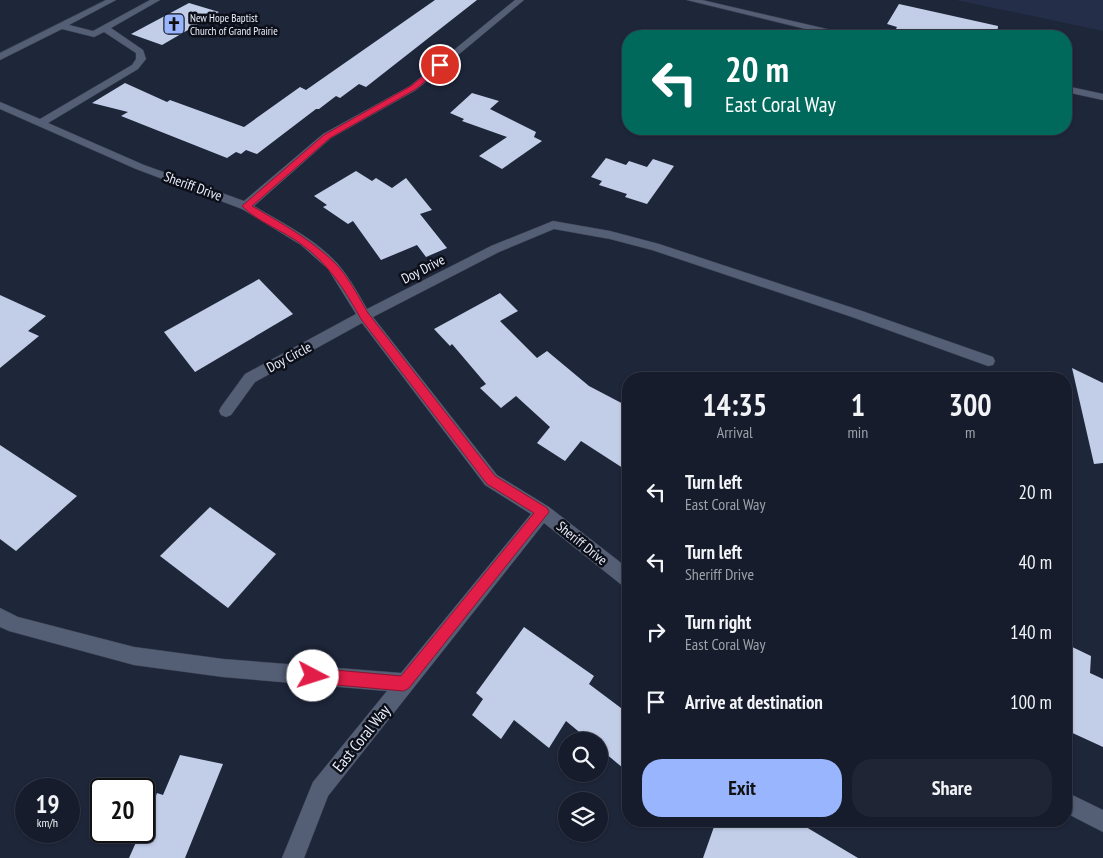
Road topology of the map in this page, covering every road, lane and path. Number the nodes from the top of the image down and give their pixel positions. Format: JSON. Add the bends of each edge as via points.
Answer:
{"nodes":[{"id":1,"x":156,"y":0,"type":"edge"},
{"id":2,"x":520,"y":0,"type":"edge"},
{"id":3,"x":691,"y":0,"type":"edge"},
{"id":4,"x":107,"y":1,"type":"edge"},
{"id":5,"x":62,"y":26,"type":"junction"},
{"id":6,"x":104,"y":28,"type":"junction"},
{"id":7,"x":818,"y":30,"type":"edge"},
{"id":8,"x":0,"y":57,"type":"edge"},
{"id":9,"x":1072,"y":90,"type":"edge"},
{"id":10,"x":1103,"y":97,"type":"edge"},
{"id":11,"x":0,"y":105,"type":"edge"},
{"id":12,"x":40,"y":122,"type":"junction"},
{"id":13,"x":246,"y":206,"type":"junction"},
{"id":14,"x":364,"y":316,"type":"junction"},
{"id":15,"x":988,"y":361,"type":"dead end"},
{"id":16,"x":226,"y":411,"type":"dead end"},
{"id":17,"x":543,"y":512,"type":"junction"},
{"id":18,"x":622,"y":574,"type":"edge"},
{"id":19,"x":0,"y":617,"type":"edge"},
{"id":20,"x":404,"y":683,"type":"junction"},
{"id":21,"x":1072,"y":805,"type":"edge"},
{"id":22,"x":1103,"y":821,"type":"edge"},
{"id":23,"x":293,"y":858,"type":"edge"}],
"edges":[{"from":1,"to":6,"type":"street"},
{"from":2,"to":13,"type":"street","via":[[413,88],[327,136]]},
{"from":3,"to":7,"type":"street"},
{"from":4,"to":5,"type":"street"},
{"from":5,"to":6,"type":"street","via":[[94,34]]},
{"from":5,"to":8,"type":"street"},
{"from":6,"to":12,"type":"street","via":[[140,52],[141,60],[135,67]]},
{"from":9,"to":10,"type":"street"},
{"from":11,"to":12,"type":"street","name":"Sheriff Drive"},
{"from":12,"to":13,"type":"street","name":"Sheriff Drive","via":[[140,167]]},
{"from":13,"to":14,"type":"street","name":"Sheriff Drive","via":[[305,242],[332,266]]},
{"from":14,"to":15,"type":"street","name":"Doy Drive","via":[[495,249],[553,225],[610,235],[663,250]]},
{"from":14,"to":16,"type":"street","name":"Doy Circle","via":[[250,378]]},
{"from":14,"to":17,"type":"street","name":"Sheriff Drive","via":[[491,480]]},
{"from":17,"to":18,"type":"street","name":"Sheriff Drive"},
{"from":17,"to":20,"type":"street","name":"East Coral Way"},
{"from":19,"to":20,"type":"street","via":[[15,625],[134,656],[223,668]]},
{"from":20,"to":23,"type":"street","name":"East Coral Way","via":[[320,789]]},
{"from":21,"to":22,"type":"street"}]}
